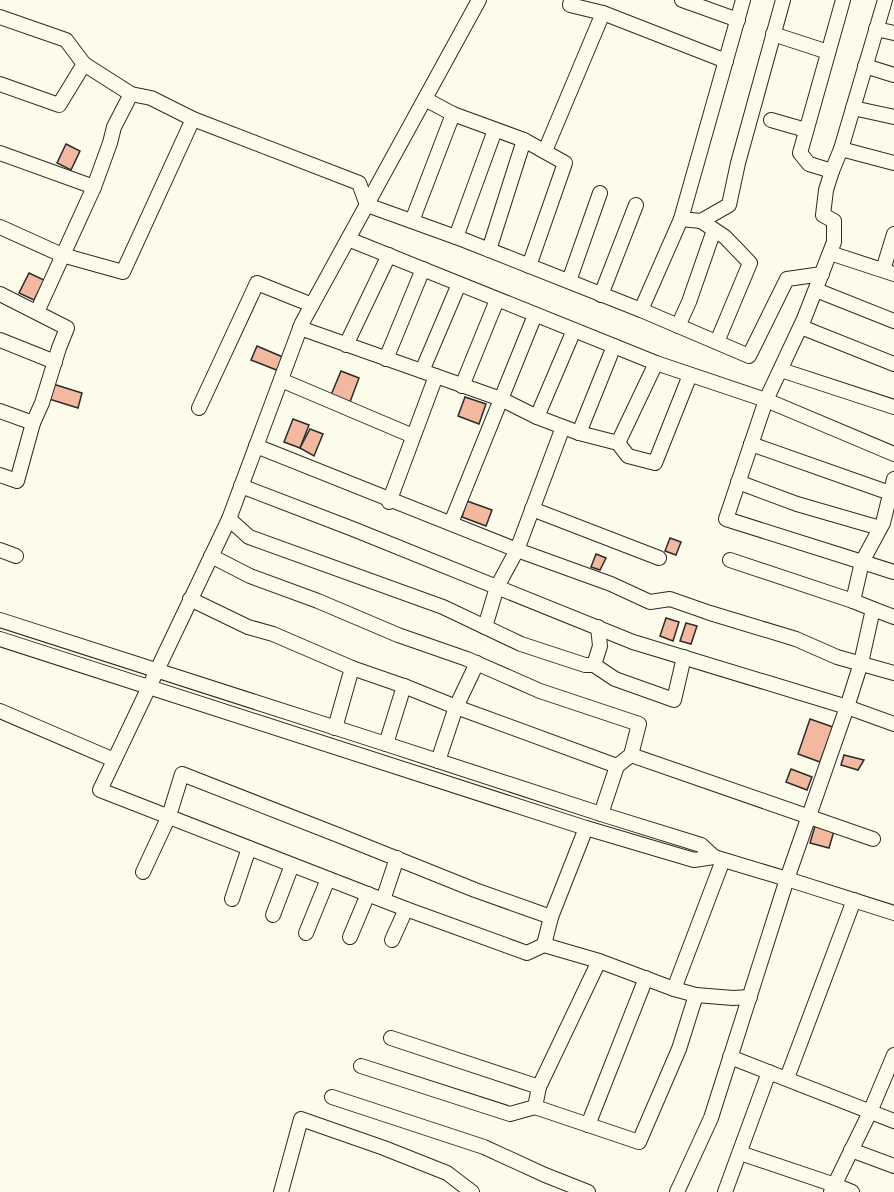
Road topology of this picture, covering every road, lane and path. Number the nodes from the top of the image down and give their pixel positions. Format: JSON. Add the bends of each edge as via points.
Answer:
{"nodes":[{"id":1,"x":479,"y":0,"type":"edge"},
{"id":2,"x":571,"y":0,"type":"edge"},
{"id":3,"x":682,"y":0,"type":"edge"},
{"id":4,"x":744,"y":0,"type":"edge"},
{"id":5,"x":783,"y":0,"type":"edge"},
{"id":6,"x":843,"y":0,"type":"edge"},
{"id":7,"x":885,"y":0,"type":"edge"},
{"id":8,"x":603,"y":13,"type":"junction"},
{"id":9,"x":0,"y":17,"type":"edge"},
{"id":10,"x":738,"y":20,"type":"junction"},
{"id":11,"x":876,"y":29,"type":"junction"},
{"id":12,"x":894,"y":33,"type":"edge"},
{"id":13,"x":773,"y":34,"type":"junction"},
{"id":14,"x":828,"y":52,"type":"junction"},
{"id":15,"x":726,"y":61,"type":"junction"},
{"id":16,"x":84,"y":64,"type":"junction"},
{"id":17,"x":865,"y":66,"type":"junction"},
{"id":18,"x":894,"y":75,"type":"edge"},
{"id":19,"x":0,"y":84,"type":"edge"},
{"id":20,"x":131,"y":94,"type":"junction"},
{"id":21,"x":424,"y":99,"type":"junction"},
{"id":22,"x":853,"y":108,"type":"junction"},
{"id":23,"x":453,"y":114,"type":"junction"},
{"id":24,"x":894,"y":117,"type":"edge"},
{"id":25,"x":193,"y":119,"type":"junction"},
{"id":26,"x":771,"y":120,"type":"dead end"},
{"id":27,"x":495,"y":130,"type":"junction"},
{"id":28,"x":806,"y":130,"type":"junction"},
{"id":29,"x":524,"y":140,"type":"junction"},
{"id":30,"x":841,"y":148,"type":"junction"},
{"id":31,"x":545,"y":151,"type":"junction"},
{"id":32,"x":0,"y":153,"type":"edge"},
{"id":33,"x":894,"y":163,"type":"edge"},
{"id":34,"x":832,"y":171,"type":"junction"},
{"id":35,"x":94,"y":187,"type":"junction"},
{"id":36,"x":600,"y":193,"type":"dead end"},
{"id":37,"x":367,"y":205,"type":"junction"},
{"id":38,"x":636,"y":205,"type":"dead end"},
{"id":39,"x":681,"y":219,"type":"junction"},
{"id":40,"x":412,"y":221,"type":"junction"},
{"id":41,"x":701,"y":221,"type":"junction"},
{"id":42,"x":0,"y":227,"type":"edge"},
{"id":43,"x":714,"y":230,"type":"junction"},
{"id":44,"x":894,"y":234,"type":"edge"},
{"id":45,"x":456,"y":237,"type":"junction"},
{"id":46,"x":348,"y":239,"type":"junction"},
{"id":47,"x":489,"y":250,"type":"junction"},
{"id":48,"x":830,"y":253,"type":"junction"},
{"id":49,"x":62,"y":255,"type":"junction"},
{"id":50,"x":389,"y":255,"type":"junction"},
{"id":51,"x":529,"y":266,"type":"junction"},
{"id":52,"x":423,"y":269,"type":"junction"},
{"id":53,"x":889,"y":272,"type":"edge"},
{"id":54,"x":822,"y":274,"type":"junction"},
{"id":55,"x":570,"y":281,"type":"junction"},
{"id":56,"x":459,"y":284,"type":"junction"},
{"id":57,"x":816,"y":290,"type":"junction"},
{"id":58,"x":0,"y":294,"type":"edge"},
{"id":59,"x":602,"y":295,"type":"junction"},
{"id":60,"x":497,"y":300,"type":"junction"},
{"id":61,"x":312,"y":305,"type":"junction"},
{"id":62,"x":641,"y":310,"type":"junction"},
{"id":63,"x":37,"y":312,"type":"junction"},
{"id":64,"x":535,"y":315,"type":"junction"},
{"id":65,"x":894,"y":321,"type":"edge"},
{"id":66,"x":678,"y":326,"type":"junction"},
{"id":67,"x":801,"y":327,"type":"junction"},
{"id":68,"x":300,"y":328,"type":"junction"},
{"id":69,"x":574,"y":330,"type":"junction"},
{"id":70,"x":0,"y":340,"type":"edge"},
{"id":71,"x":717,"y":342,"type":"junction"},
{"id":72,"x":346,"y":345,"type":"junction"},
{"id":73,"x":614,"y":346,"type":"junction"},
{"id":74,"x":386,"y":360,"type":"junction"},
{"id":75,"x":55,"y":362,"type":"junction"},
{"id":76,"x":656,"y":363,"type":"junction"},
{"id":77,"x":894,"y":364,"type":"edge"},
{"id":78,"x":781,"y":370,"type":"junction"},
{"id":79,"x":429,"y":374,"type":"junction"},
{"id":80,"x":690,"y":375,"type":"junction"},
{"id":81,"x":281,"y":380,"type":"junction"},
{"id":82,"x":462,"y":386,"type":"junction"},
{"id":83,"x":501,"y":399,"type":"junction"},
{"id":84,"x":766,"y":400,"type":"junction"},
{"id":85,"x":894,"y":407,"type":"edge"},
{"id":86,"x":199,"y":408,"type":"dead end"},
{"id":87,"x":0,"y":411,"type":"edge"},
{"id":88,"x":537,"y":417,"type":"junction"},
{"id":89,"x":33,"y":423,"type":"junction"},
{"id":90,"x":563,"y":427,"type":"junction"},
{"id":91,"x":579,"y":433,"type":"junction"},
{"id":92,"x":413,"y":436,"type":"junction"},
{"id":93,"x":618,"y":443,"type":"junction"},
{"id":94,"x":752,"y":444,"type":"junction"},
{"id":95,"x":256,"y":446,"type":"junction"},
{"id":96,"x":894,"y":454,"type":"edge"},
{"id":97,"x":0,"y":475,"type":"edge"},
{"id":98,"x":894,"y":479,"type":"edge"},
{"id":99,"x":738,"y":482,"type":"junction"},
{"id":100,"x":241,"y":486,"type":"junction"},
{"id":101,"x":890,"y":494,"type":"junction"},
{"id":102,"x":389,"y":500,"type":"junction"},
{"id":103,"x":532,"y":509,"type":"junction"},
{"id":104,"x":229,"y":519,"type":"junction"},
{"id":105,"x":451,"y":523,"type":"junction"},
{"id":106,"x":880,"y":528,"type":"junction"},
{"id":107,"x":0,"y":550,"type":"edge"},
{"id":108,"x":517,"y":550,"type":"junction"},
{"id":109,"x":16,"y":556,"type":"dead end"},
{"id":110,"x":211,"y":556,"type":"junction"},
{"id":111,"x":659,"y":558,"type":"dead end"},
{"id":112,"x":730,"y":560,"type":"dead end"},
{"id":113,"x":862,"y":562,"type":"junction"},
{"id":114,"x":894,"y":572,"type":"edge"},
{"id":115,"x":497,"y":587,"type":"junction"},
{"id":116,"x":190,"y":599,"type":"junction"},
{"id":117,"x":853,"y":601,"type":"junction"},
{"id":118,"x":873,"y":609,"type":"junction"},
{"id":119,"x":894,"y":617,"type":"edge"},
{"id":120,"x":0,"y":620,"type":"edge"},
{"id":121,"x":485,"y":627,"type":"junction"},
{"id":122,"x":598,"y":627,"type":"junction"},
{"id":123,"x":0,"y":639,"type":"edge"},
{"id":124,"x":684,"y":657,"type":"junction"},
{"id":125,"x":477,"y":663,"type":"junction"},
{"id":126,"x":861,"y":663,"type":"junction"},
{"id":127,"x":594,"y":665,"type":"junction"},
{"id":128,"x":352,"y":668,"type":"junction"},
{"id":129,"x":156,"y":670,"type":"junction"},
{"id":130,"x":894,"y":673,"type":"edge"},
{"id":131,"x":404,"y":686,"type":"junction"},
{"id":132,"x":148,"y":687,"type":"junction"},
{"id":133,"x":456,"y":706,"type":"junction"},
{"id":134,"x":847,"y":707,"type":"junction"},
{"id":135,"x":0,"y":711,"type":"edge"},
{"id":136,"x":894,"y":724,"type":"edge"},
{"id":137,"x":335,"y":728,"type":"junction"},
{"id":138,"x":386,"y":744,"type":"junction"},
{"id":139,"x":631,"y":755,"type":"junction"},
{"id":140,"x":114,"y":760,"type":"junction"},
{"id":141,"x":438,"y":761,"type":"junction"},
{"id":142,"x":617,"y":766,"type":"junction"},
{"id":143,"x":601,"y":814,"type":"junction"},
{"id":144,"x":169,"y":816,"type":"junction"},
{"id":145,"x":809,"y":816,"type":"junction"},
{"id":146,"x":586,"y":828,"type":"junction"},
{"id":147,"x":873,"y":839,"type":"dead end"},
{"id":148,"x":249,"y":848,"type":"junction"},
{"id":149,"x":397,"y":858,"type":"junction"},
{"id":150,"x":718,"y":859,"type":"junction"},
{"id":151,"x":292,"y":865,"type":"junction"},
{"id":152,"x":143,"y":872,"type":"dead end"},
{"id":153,"x":328,"y":879,"type":"junction"},
{"id":154,"x":788,"y":879,"type":"junction"},
{"id":155,"x":368,"y":894,"type":"junction"},
{"id":156,"x":232,"y":899,"type":"dead end"},
{"id":157,"x":383,"y":900,"type":"junction"},
{"id":158,"x":854,"y":900,"type":"junction"},
{"id":159,"x":406,"y":909,"type":"junction"},
{"id":160,"x":894,"y":913,"type":"edge"},
{"id":161,"x":273,"y":915,"type":"dead end"},
{"id":162,"x":551,"y":917,"type":"junction"},
{"id":163,"x":306,"y":933,"type":"dead end"},
{"id":164,"x":350,"y":938,"type":"dead end"},
{"id":165,"x":392,"y":940,"type":"dead end"},
{"id":166,"x":544,"y":945,"type":"junction"},
{"id":167,"x":599,"y":961,"type":"junction"},
{"id":168,"x":646,"y":978,"type":"junction"},
{"id":169,"x":674,"y":989,"type":"junction"},
{"id":170,"x":696,"y":995,"type":"junction"},
{"id":171,"x":750,"y":997,"type":"junction"},
{"id":172,"x":391,"y":1038,"type":"dead end"},
{"id":173,"x":894,"y":1055,"type":"edge"},
{"id":174,"x":730,"y":1057,"type":"junction"},
{"id":175,"x":361,"y":1066,"type":"dead end"},
{"id":176,"x":769,"y":1072,"type":"junction"},
{"id":177,"x":787,"y":1078,"type":"junction"},
{"id":178,"x":539,"y":1087,"type":"junction"},
{"id":179,"x":332,"y":1097,"type":"dead end"},
{"id":180,"x":535,"y":1107,"type":"junction"},
{"id":181,"x":870,"y":1112,"type":"junction"},
{"id":182,"x":894,"y":1121,"type":"edge"},
{"id":183,"x":588,"y":1125,"type":"junction"},
{"id":184,"x":851,"y":1150,"type":"junction"},
{"id":185,"x":740,"y":1153,"type":"junction"},
{"id":186,"x":894,"y":1166,"type":"edge"},
{"id":187,"x":833,"y":1188,"type":"edge"},
{"id":188,"x":281,"y":1192,"type":"edge"},
{"id":189,"x":472,"y":1192,"type":"edge"},
{"id":190,"x":588,"y":1192,"type":"edge"},
{"id":191,"x":677,"y":1192,"type":"edge"},
{"id":192,"x":725,"y":1192,"type":"edge"},
{"id":193,"x":852,"y":1192,"type":"edge"}],
"edges":[{"from":1,"to":21,"type":"street"},
{"from":2,"to":8,"type":"street","via":[[570,4]]},
{"from":3,"to":10,"type":"street"},
{"from":4,"to":10,"type":"street"},
{"from":5,"to":13,"type":"street"},
{"from":6,"to":14,"type":"street"},
{"from":7,"to":11,"type":"street"},
{"from":8,"to":15,"type":"street"},
{"from":8,"to":31,"type":"street"},
{"from":9,"to":16,"type":"street","via":[[66,40]]},
{"from":10,"to":15,"type":"street"},
{"from":11,"to":12,"type":"street"},
{"from":11,"to":17,"type":"street"},
{"from":13,"to":14,"type":"street"},
{"from":13,"to":41,"type":"street","via":[[729,206]]},
{"from":14,"to":28,"type":"street"},
{"from":15,"to":39,"type":"street"},
{"from":16,"to":19,"type":"street","via":[[59,105]]},
{"from":16,"to":20,"type":"street"},
{"from":17,"to":18,"type":"street"},
{"from":17,"to":22,"type":"street"},
{"from":20,"to":25,"type":"street","via":[[151,98]]},
{"from":20,"to":35,"type":"street","via":[[114,127]]},
{"from":21,"to":23,"type":"street"},
{"from":21,"to":37,"type":"street"},
{"from":22,"to":24,"type":"street"},
{"from":22,"to":30,"type":"street"},
{"from":23,"to":27,"type":"street"},
{"from":23,"to":40,"type":"street"},
{"from":25,"to":37,"type":"street","via":[[359,183]]},
{"from":25,"to":49,"type":"street","via":[[123,272]]},
{"from":26,"to":28,"type":"street"},
{"from":27,"to":29,"type":"street"},
{"from":27,"to":45,"type":"street"},
{"from":28,"to":34,"type":"street","via":[[800,153],[809,164]]},
{"from":29,"to":31,"type":"street"},
{"from":29,"to":47,"type":"street"},
{"from":30,"to":33,"type":"street"},
{"from":30,"to":34,"type":"street"},
{"from":31,"to":51,"type":"street","via":[[565,162]]},
{"from":32,"to":35,"type":"street"},
{"from":34,"to":48,"type":"street","via":[[823,215],[834,221]]},
{"from":35,"to":49,"type":"street"},
{"from":36,"to":55,"type":"street"},
{"from":37,"to":40,"type":"street"},
{"from":37,"to":46,"type":"street"},
{"from":38,"to":59,"type":"street"},
{"from":39,"to":41,"type":"street"},
{"from":39,"to":62,"type":"street"},
{"from":40,"to":45,"type":"street"},
{"from":41,"to":43,"type":"street"},
{"from":42,"to":49,"type":"street"},
{"from":43,"to":66,"type":"street"},
{"from":43,"to":71,"type":"street","via":[[750,263]]},
{"from":44,"to":53,"type":"street"},
{"from":45,"to":47,"type":"street"},
{"from":46,"to":50,"type":"street"},
{"from":46,"to":61,"type":"street"},
{"from":47,"to":51,"type":"street"},
{"from":48,"to":53,"type":"street"},
{"from":48,"to":54,"type":"street"},
{"from":49,"to":63,"type":"street"},
{"from":50,"to":52,"type":"street"},
{"from":50,"to":72,"type":"street"},
{"from":51,"to":55,"type":"street"},
{"from":52,"to":56,"type":"street"},
{"from":52,"to":74,"type":"street"},
{"from":54,"to":57,"type":"street"},
{"from":54,"to":71,"type":"street","via":[[787,279],[749,356]]},
{"from":55,"to":59,"type":"street"},
{"from":56,"to":60,"type":"street"},
{"from":56,"to":79,"type":"street"},
{"from":57,"to":65,"type":"street"},
{"from":57,"to":67,"type":"street"},
{"from":58,"to":63,"type":"street"},
{"from":59,"to":62,"type":"street"},
{"from":60,"to":64,"type":"street"},
{"from":60,"to":82,"type":"street"},
{"from":61,"to":68,"type":"street"},
{"from":61,"to":86,"type":"street","via":[[257,283]]},
{"from":62,"to":66,"type":"street"},
{"from":63,"to":75,"type":"street","via":[[67,328]]},
{"from":64,"to":69,"type":"street"},
{"from":64,"to":83,"type":"street"},
{"from":66,"to":71,"type":"street"},
{"from":67,"to":77,"type":"street"},
{"from":67,"to":78,"type":"street"},
{"from":68,"to":72,"type":"street"},
{"from":68,"to":81,"type":"street"},
{"from":69,"to":73,"type":"street"},
{"from":69,"to":88,"type":"street"},
{"from":70,"to":75,"type":"street"},
{"from":72,"to":74,"type":"street"},
{"from":73,"to":76,"type":"street"},
{"from":73,"to":91,"type":"street"},
{"from":74,"to":79,"type":"street"},
{"from":75,"to":89,"type":"street"},
{"from":76,"to":80,"type":"street"},
{"from":76,"to":93,"type":"street"},
{"from":78,"to":84,"type":"street"},
{"from":78,"to":85,"type":"street"},
{"from":79,"to":82,"type":"street"},
{"from":79,"to":92,"type":"street"},
{"from":80,"to":84,"type":"street"},
{"from":80,"to":93,"type":"street","via":[[655,463],[628,456]]},
{"from":81,"to":92,"type":"street"},
{"from":81,"to":95,"type":"street"},
{"from":82,"to":83,"type":"street"},
{"from":83,"to":88,"type":"street"},
{"from":83,"to":105,"type":"street"},
{"from":84,"to":94,"type":"street"},
{"from":84,"to":96,"type":"street"},
{"from":87,"to":89,"type":"street"},
{"from":88,"to":90,"type":"street"},
{"from":89,"to":97,"type":"street","via":[[17,481]]},
{"from":90,"to":91,"type":"street"},
{"from":90,"to":103,"type":"street"},
{"from":91,"to":93,"type":"street"},
{"from":92,"to":102,"type":"street"},
{"from":94,"to":99,"type":"street"},
{"from":94,"to":101,"type":"street"},
{"from":95,"to":100,"type":"street"},
{"from":95,"to":102,"type":"street"},
{"from":98,"to":101,"type":"street"},
{"from":99,"to":106,"type":"street","via":[[796,504]]},
{"from":99,"to":113,"type":"street","via":[[726,519]]},
{"from":100,"to":104,"type":"street"},
{"from":100,"to":115,"type":"street"},
{"from":101,"to":106,"type":"street"},
{"from":102,"to":105,"type":"street"},
{"from":103,"to":108,"type":"street"},
{"from":103,"to":111,"type":"street"},
{"from":104,"to":110,"type":"street"},
{"from":104,"to":121,"type":"street","via":[[249,537],[443,607]]},
{"from":105,"to":108,"type":"street"},
{"from":106,"to":113,"type":"street"},
{"from":107,"to":109,"type":"street"},
{"from":108,"to":115,"type":"street"},
{"from":108,"to":126,"type":"street","via":[[650,602],[670,598]]},
{"from":110,"to":116,"type":"street"},
{"from":110,"to":125,"type":"street","via":[[250,576]]},
{"from":112,"to":117,"type":"street"},
{"from":113,"to":114,"type":"street"},
{"from":113,"to":117,"type":"street"},
{"from":115,"to":121,"type":"street"},
{"from":115,"to":122,"type":"street"},
{"from":116,"to":128,"type":"street","via":[[248,627]]},
{"from":116,"to":129,"type":"street"},
{"from":117,"to":118,"type":"street"},
{"from":118,"to":119,"type":"street"},
{"from":118,"to":126,"type":"street"},
{"from":120,"to":129,"type":"street"},
{"from":121,"to":127,"type":"street","via":[[521,644]]},
{"from":122,"to":124,"type":"street"},
{"from":122,"to":127,"type":"street","via":[[600,646]]},
{"from":123,"to":132,"type":"street"},
{"from":124,"to":127,"type":"street","via":[[674,700],[615,679]]},
{"from":124,"to":134,"type":"street"},
{"from":125,"to":133,"type":"street"},
{"from":125,"to":139,"type":"street","via":[[540,691],[639,724]]},
{"from":126,"to":130,"type":"street"},
{"from":126,"to":134,"type":"street"},
{"from":128,"to":131,"type":"street"},
{"from":128,"to":137,"type":"street"},
{"from":129,"to":132,"type":"street"},
{"from":129,"to":137,"type":"street"},
{"from":131,"to":133,"type":"street"},
{"from":131,"to":138,"type":"street"},
{"from":132,"to":140,"type":"street"},
{"from":132,"to":146,"type":"street"},
{"from":133,"to":141,"type":"street"},
{"from":133,"to":142,"type":"street"},
{"from":134,"to":136,"type":"street"},
{"from":134,"to":145,"type":"street"},
{"from":135,"to":140,"type":"street"},
{"from":137,"to":138,"type":"street"},
{"from":138,"to":141,"type":"street"},
{"from":139,"to":142,"type":"street"},
{"from":139,"to":145,"type":"street"},
{"from":140,"to":144,"type":"street","via":[[100,790]]},
{"from":141,"to":143,"type":"street"},
{"from":142,"to":143,"type":"street"},
{"from":143,"to":150,"type":"street","via":[[700,845]]},
{"from":144,"to":148,"type":"street"},
{"from":144,"to":149,"type":"street","via":[[182,774]]},
{"from":144,"to":152,"type":"street"},
{"from":145,"to":147,"type":"street"},
{"from":145,"to":154,"type":"street"},
{"from":146,"to":150,"type":"street","via":[[694,860]]},
{"from":146,"to":162,"type":"street"},
{"from":148,"to":151,"type":"street"},
{"from":148,"to":156,"type":"street"},
{"from":149,"to":157,"type":"street"},
{"from":149,"to":162,"type":"street"},
{"from":150,"to":154,"type":"street"},
{"from":150,"to":169,"type":"street"},
{"from":151,"to":153,"type":"street"},
{"from":151,"to":161,"type":"street"},
{"from":153,"to":155,"type":"street"},
{"from":153,"to":163,"type":"street"},
{"from":154,"to":158,"type":"street"},
{"from":154,"to":171,"type":"street"},
{"from":155,"to":157,"type":"street"},
{"from":155,"to":164,"type":"street"},
{"from":157,"to":159,"type":"street"},
{"from":158,"to":160,"type":"street"},
{"from":158,"to":177,"type":"street"},
{"from":159,"to":165,"type":"street"},
{"from":159,"to":166,"type":"street","via":[[526,953]]},
{"from":162,"to":166,"type":"street"},
{"from":166,"to":167,"type":"street"},
{"from":167,"to":168,"type":"street"},
{"from":167,"to":178,"type":"street"},
{"from":168,"to":169,"type":"street"},
{"from":168,"to":183,"type":"street"},
{"from":169,"to":170,"type":"street"},
{"from":170,"to":171,"type":"street"},
{"from":170,"to":183,"type":"street","via":[[679,1048],[639,1142]]},
{"from":171,"to":174,"type":"street"},
{"from":172,"to":178,"type":"street"},
{"from":173,"to":181,"type":"street"},
{"from":174,"to":176,"type":"street"},
{"from":174,"to":191,"type":"street","via":[[711,1118]]},
{"from":175,"to":180,"type":"street","via":[[510,1114]]},
{"from":176,"to":177,"type":"street"},
{"from":176,"to":185,"type":"street"},
{"from":177,"to":181,"type":"street"},
{"from":178,"to":180,"type":"street"},
{"from":179,"to":190,"type":"street","via":[[484,1147]]},
{"from":180,"to":183,"type":"street"},
{"from":181,"to":182,"type":"street"},
{"from":181,"to":184,"type":"street"},
{"from":184,"to":186,"type":"street"},
{"from":184,"to":187,"type":"street"},
{"from":185,"to":187,"type":"street"},
{"from":185,"to":192,"type":"street"},
{"from":187,"to":193,"type":"street"},
{"from":188,"to":189,"type":"street","via":[[301,1119],[447,1173]]}]}
